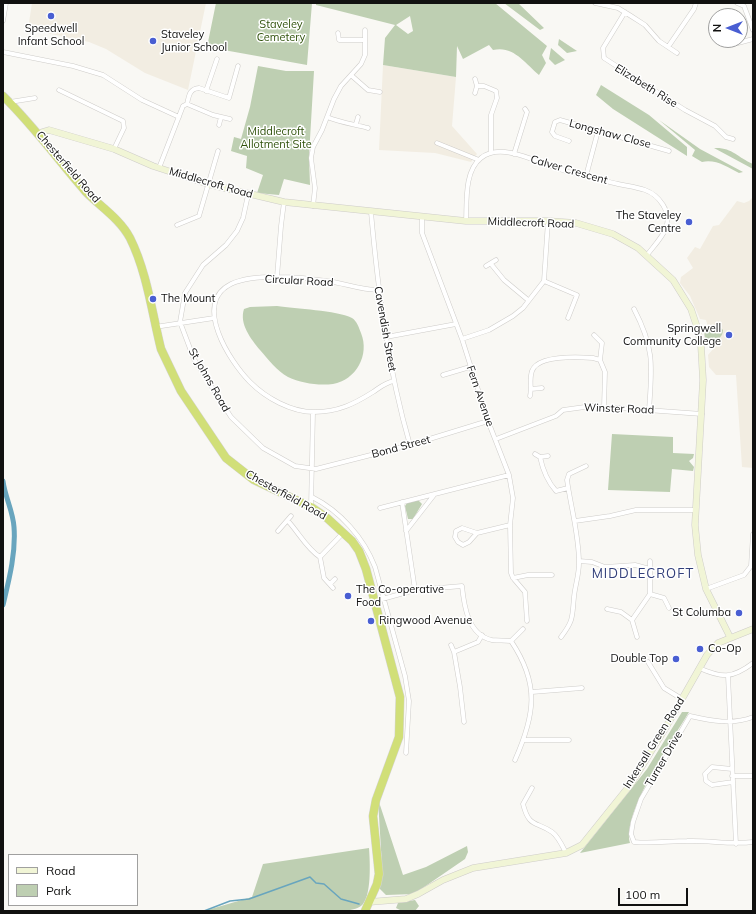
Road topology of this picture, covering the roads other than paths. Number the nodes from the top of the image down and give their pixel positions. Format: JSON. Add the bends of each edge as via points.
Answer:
{"nodes":[{"id":1,"x":6,"y":3,"type":"edge"},
{"id":2,"x":594,"y":3,"type":"edge"},
{"id":3,"x":696,"y":3,"type":"edge"},
{"id":4,"x":737,"y":3,"type":"edge"},
{"id":5,"x":625,"y":12,"type":"junction"},
{"id":6,"x":3,"y":21,"type":"edge"},
{"id":7,"x":365,"y":30,"type":"dead end"},
{"id":8,"x":753,"y":30,"type":"edge"},
{"id":9,"x":338,"y":33,"type":"dead end"},
{"id":10,"x":365,"y":40,"type":"junction"},
{"id":11,"x":668,"y":47,"type":"junction"},
{"id":12,"x":3,"y":52,"type":"edge"},
{"id":13,"x":677,"y":53,"type":"dead end"},
{"id":14,"x":217,"y":60,"type":"dead end"},
{"id":15,"x":238,"y":66,"type":"dead end"},
{"id":16,"x":352,"y":76,"type":"junction"},
{"id":17,"x":475,"y":79,"type":"dead end"},
{"id":18,"x":477,"y":86,"type":"junction"},
{"id":19,"x":59,"y":90,"type":"dead end"},
{"id":20,"x":206,"y":91,"type":"junction"},
{"id":21,"x":380,"y":92,"type":"dead end"},
{"id":22,"x":475,"y":93,"type":"dead end"},
{"id":23,"x":3,"y":96,"type":"edge"},
{"id":24,"x":35,"y":98,"type":"dead end"},
{"id":25,"x":10,"y":102,"type":"junction"},
{"id":26,"x":187,"y":104,"type":"junction"},
{"id":27,"x":525,"y":109,"type":"dead end"},
{"id":28,"x":179,"y":117,"type":"junction"},
{"id":29,"x":221,"y":117,"type":"junction"},
{"id":30,"x":327,"y":117,"type":"junction"},
{"id":31,"x":358,"y":117,"type":"dead end"},
{"id":32,"x":230,"y":119,"type":"dead end"},
{"id":33,"x":356,"y":124,"type":"junction"},
{"id":34,"x":219,"y":125,"type":"dead end"},
{"id":35,"x":368,"y":128,"type":"dead end"},
{"id":36,"x":598,"y":131,"type":"junction"},
{"id":37,"x":39,"y":133,"type":"junction"},
{"id":38,"x":733,"y":139,"type":"dead end"},
{"id":39,"x":569,"y":141,"type":"dead end"},
{"id":40,"x":437,"y":143,"type":"dead end"},
{"id":41,"x":114,"y":149,"type":"junction"},
{"id":42,"x":218,"y":151,"type":"dead end"},
{"id":43,"x":669,"y":151,"type":"dead end"},
{"id":44,"x":491,"y":152,"type":"junction"},
{"id":45,"x":514,"y":154,"type":"junction"},
{"id":46,"x":479,"y":160,"type":"junction"},
{"id":47,"x":159,"y":168,"type":"junction"},
{"id":48,"x":586,"y":176,"type":"junction"},
{"id":49,"x":208,"y":184,"type":"junction"},
{"id":50,"x":248,"y":195,"type":"junction"},
{"id":51,"x":284,"y":202,"type":"junction"},
{"id":52,"x":313,"y":206,"type":"junction"},
{"id":53,"x":371,"y":212,"type":"junction"},
{"id":54,"x":422,"y":217,"type":"junction"},
{"id":55,"x":466,"y":221,"type":"junction"},
{"id":56,"x":548,"y":221,"type":"junction"},
{"id":57,"x":177,"y":225,"type":"dead end"},
{"id":58,"x":646,"y":255,"type":"junction"},
{"id":59,"x":496,"y":260,"type":"dead end"},
{"id":60,"x":491,"y":264,"type":"junction"},
{"id":61,"x":486,"y":266,"type":"dead end"},
{"id":62,"x":277,"y":277,"type":"junction"},
{"id":63,"x":544,"y":281,"type":"junction"},
{"id":64,"x":378,"y":290,"type":"junction"},
{"id":65,"x":528,"y":300,"type":"junction"},
{"id":66,"x":634,"y":309,"type":"dead end"},
{"id":67,"x":214,"y":318,"type":"junction"},
{"id":68,"x":568,"y":318,"type":"dead end"},
{"id":69,"x":180,"y":322,"type":"junction"},
{"id":70,"x":456,"y":324,"type":"junction"},
{"id":71,"x":155,"y":327,"type":"junction"},
{"id":72,"x":594,"y":335,"type":"dead end"},
{"id":73,"x":386,"y":337,"type":"junction"},
{"id":74,"x":462,"y":339,"type":"junction"},
{"id":75,"x":600,"y":360,"type":"junction"},
{"id":76,"x":470,"y":367,"type":"junction"},
{"id":77,"x":443,"y":375,"type":"dead end"},
{"id":78,"x":394,"y":380,"type":"junction"},
{"id":79,"x":542,"y":388,"type":"dead end"},
{"id":80,"x":531,"y":389,"type":"junction"},
{"id":81,"x":530,"y":396,"type":"dead end"},
{"id":82,"x":604,"y":407,"type":"junction"},
{"id":83,"x":649,"y":410,"type":"junction"},
{"id":84,"x":313,"y":412,"type":"junction"},
{"id":85,"x":702,"y":414,"type":"junction"},
{"id":86,"x":488,"y":421,"type":"junction"},
{"id":87,"x":496,"y":439,"type":"junction"},
{"id":88,"x":410,"y":445,"type":"junction"},
{"id":89,"x":535,"y":454,"type":"dead end"},
{"id":90,"x":548,"y":456,"type":"dead end"},
{"id":91,"x":540,"y":457,"type":"junction"},
{"id":92,"x":586,"y":466,"type":"dead end"},
{"id":93,"x":313,"y":468,"type":"junction"},
{"id":94,"x":509,"y":475,"type":"junction"},
{"id":95,"x":568,"y":488,"type":"junction"},
{"id":96,"x":434,"y":495,"type":"junction"},
{"id":97,"x":312,"y":496,"type":"junction"},
{"id":98,"x":402,"y":502,"type":"junction"},
{"id":99,"x":311,"y":507,"type":"junction"},
{"id":100,"x":380,"y":508,"type":"dead end"},
{"id":101,"x":696,"y":510,"type":"junction"},
{"id":102,"x":291,"y":516,"type":"dead end"},
{"id":103,"x":288,"y":521,"type":"junction"},
{"id":104,"x":575,"y":521,"type":"junction"},
{"id":105,"x":510,"y":525,"type":"junction"},
{"id":106,"x":278,"y":531,"type":"dead end"},
{"id":107,"x":406,"y":531,"type":"junction"},
{"id":108,"x":345,"y":532,"type":"junction"},
{"id":109,"x":477,"y":533,"type":"junction"},
{"id":110,"x":753,"y":534,"type":"edge"},
{"id":111,"x":320,"y":557,"type":"junction"},
{"id":112,"x":579,"y":561,"type":"junction"},
{"id":113,"x":650,"y":561,"type":"dead end"},
{"id":114,"x":650,"y":569,"type":"junction"},
{"id":115,"x":552,"y":576,"type":"dead end"},
{"id":116,"x":513,"y":578,"type":"junction"},
{"id":117,"x":335,"y":579,"type":"dead end"},
{"id":118,"x":330,"y":584,"type":"junction"},
{"id":119,"x":333,"y":588,"type":"dead end"},
{"id":120,"x":706,"y":589,"type":"junction"},
{"id":121,"x":415,"y":590,"type":"junction"},
{"id":122,"x":650,"y":594,"type":"junction"},
{"id":123,"x":384,"y":598,"type":"junction"},
{"id":124,"x":374,"y":601,"type":"junction"},
{"id":125,"x":669,"y":608,"type":"dead end"},
{"id":126,"x":607,"y":609,"type":"dead end"},
{"id":127,"x":632,"y":620,"type":"junction"},
{"id":128,"x":528,"y":621,"type":"dead end"},
{"id":129,"x":523,"y":629,"type":"dead end"},
{"id":130,"x":753,"y":629,"type":"edge"},
{"id":131,"x":482,"y":635,"type":"junction"},
{"id":132,"x":561,"y":637,"type":"dead end"},
{"id":133,"x":637,"y":637,"type":"dead end"},
{"id":134,"x":730,"y":637,"type":"junction"},
{"id":135,"x":511,"y":641,"type":"junction"},
{"id":136,"x":451,"y":645,"type":"dead end"},
{"id":137,"x":454,"y":652,"type":"junction"},
{"id":138,"x":648,"y":662,"type":"dead end"},
{"id":139,"x":753,"y":662,"type":"edge"},
{"id":140,"x":699,"y":668,"type":"junction"},
{"id":141,"x":728,"y":676,"type":"junction"},
{"id":142,"x":582,"y":688,"type":"dead end"},
{"id":143,"x":532,"y":692,"type":"junction"},
{"id":144,"x":682,"y":699,"type":"junction"},
{"id":145,"x":753,"y":717,"type":"edge"},
{"id":146,"x":464,"y":722,"type":"dead end"},
{"id":147,"x":730,"y":722,"type":"junction"},
{"id":148,"x":524,"y":740,"type":"junction"},
{"id":149,"x":569,"y":740,"type":"dead end"},
{"id":150,"x":406,"y":754,"type":"dead end"},
{"id":151,"x":515,"y":760,"type":"dead end"},
{"id":152,"x":732,"y":769,"type":"junction"},
{"id":153,"x":732,"y":776,"type":"junction"},
{"id":154,"x":753,"y":776,"type":"edge"},
{"id":155,"x":733,"y":782,"type":"junction"},
{"id":156,"x":532,"y":788,"type":"dead end"},
{"id":157,"x":753,"y":842,"type":"edge"},
{"id":158,"x":736,"y":844,"type":"junction"},
{"id":159,"x":566,"y":853,"type":"junction"},
{"id":160,"x":365,"y":908,"type":"edge"}],
"edges":[{"from":1,"to":6,"type":"street"},
{"from":2,"to":5,"type":"street"},
{"from":3,"to":11,"type":"street"},
{"from":4,"to":8,"type":"street","via":[[744,6]]},
{"from":5,"to":11,"type":"street","via":[[645,25]]},
{"from":5,"to":38,"type":"street","name":"Elizabeth Rise","via":[[603,48],[604,58],[685,110],[712,124],[726,137]]},
{"from":7,"to":10,"type":"street"},
{"from":9,"to":10,"type":"street","via":[[339,42]]},
{"from":10,"to":16,"type":"street","via":[[365,55]]},
{"from":11,"to":13,"type":"street"},
{"from":12,"to":28,"type":"street","via":[[73,66],[103,75],[142,100]]},
{"from":14,"to":20,"type":"street"},
{"from":15,"to":20,"type":"street","via":[[229,98]]},
{"from":16,"to":21,"type":"street","via":[[368,90]]},
{"from":16,"to":30,"type":"street","via":[[341,86]]},
{"from":17,"to":18,"type":"street"},
{"from":18,"to":22,"type":"street"},
{"from":18,"to":44,"type":"street","via":[[496,90]]},
{"from":19,"to":41,"type":"street","via":[[123,121],[124,128]]},
{"from":20,"to":26,"type":"street","via":[[194,88]]},
{"from":23,"to":25,"type":"highway","name":"Chesterfield Road"},
{"from":24,"to":25,"type":"street"},
{"from":25,"to":37,"type":"highway","name":"Chesterfield Road"},
{"from":26,"to":28,"type":"street","via":[[183,106]]},
{"from":26,"to":29,"type":"street"},
{"from":27,"to":45,"type":"street","via":[[527,112]]},
{"from":28,"to":47,"type":"street"},
{"from":29,"to":32,"type":"street"},
{"from":29,"to":34,"type":"street"},
{"from":30,"to":33,"type":"street","via":[[346,124]]},
{"from":30,"to":52,"type":"street","via":[[313,147],[311,158],[315,188]]},
{"from":31,"to":33,"type":"street"},
{"from":33,"to":35,"type":"street"},
{"from":36,"to":39,"type":"street","name":"Longshaw Close","via":[[560,120],[556,122],[552,132]]},
{"from":36,"to":43,"type":"street","name":"Longshaw Close"},
{"from":36,"to":48,"type":"street"},
{"from":37,"to":41,"type":"street","name":"Middlecroft Road","via":[[49,130]]},
{"from":37,"to":71,"type":"highway","name":"Chesterfield Road","via":[[87,192],[127,232],[139,260]]},
{"from":40,"to":46,"type":"street"},
{"from":41,"to":47,"type":"street","name":"Middlecroft Road"},
{"from":42,"to":49,"type":"street"},
{"from":44,"to":45,"type":"street","name":"Calver Crescent"},
{"from":44,"to":46,"type":"street"},
{"from":45,"to":48,"type":"street","name":"Calver Crescent"},
{"from":46,"to":55,"type":"street","via":[[472,169],[469,182]]},
{"from":47,"to":49,"type":"street","name":"Middlecroft Road"},
{"from":48,"to":58,"type":"street","name":"Calver Crescent","via":[[646,190],[663,205],[667,214],[666,227]]},
{"from":49,"to":50,"type":"street","name":"Middlecroft Road"},
{"from":49,"to":57,"type":"street","via":[[199,216]]},
{"from":50,"to":51,"type":"street","name":"Middlecroft Road"},
{"from":50,"to":69,"type":"street","via":[[237,231],[226,245],[203,265],[185,293]]},
{"from":51,"to":52,"type":"street","name":"Middlecroft Road"},
{"from":51,"to":62,"type":"street"},
{"from":52,"to":53,"type":"street","name":"Middlecroft Road"},
{"from":53,"to":54,"type":"street","name":"Middlecroft Road"},
{"from":53,"to":64,"type":"street","name":"Cavendish Street"},
{"from":54,"to":55,"type":"street","name":"Middlecroft Road"},
{"from":54,"to":70,"type":"street","name":"Fern Avenue","via":[[422,233]]},
{"from":55,"to":56,"type":"street","name":"Middlecroft Road"},
{"from":56,"to":58,"type":"street","name":"Middlecroft Road","via":[[576,223],[612,234]]},
{"from":56,"to":63,"type":"street"},
{"from":58,"to":85,"type":"street","name":"Middlecroft Road","via":[[673,280],[691,309],[697,326],[703,365]]},
{"from":59,"to":60,"type":"street"},
{"from":60,"to":61,"type":"street"},
{"from":60,"to":65,"type":"street","via":[[504,280]]},
{"from":62,"to":64,"type":"street","name":"Circular Road","via":[[327,281]]},
{"from":62,"to":67,"type":"street","name":"Circular Road","via":[[232,284],[223,290],[217,299]]},
{"from":63,"to":65,"type":"street"},
{"from":63,"to":68,"type":"street","via":[[577,295]]},
{"from":64,"to":73,"type":"street","name":"Cavendish Street"},
{"from":65,"to":74,"type":"street","via":[[522,308],[489,330]]},
{"from":66,"to":83,"type":"street","via":[[651,353]]},
{"from":67,"to":69,"type":"street"},
{"from":67,"to":84,"type":"street","name":"Circular Road","via":[[219,336],[230,356],[250,382],[276,402]]},
{"from":69,"to":71,"type":"street"},
{"from":69,"to":93,"type":"street","name":"St Johns Road","via":[[194,359],[230,417],[263,448],[295,466]]},
{"from":70,"to":73,"type":"street"},
{"from":70,"to":74,"type":"street","name":"Fern Avenue"},
{"from":71,"to":99,"type":"highway","name":"Chesterfield Road","via":[[161,349],[175,380],[226,458],[254,480]]},
{"from":72,"to":75,"type":"street","via":[[602,343]]},
{"from":73,"to":78,"type":"street","name":"Cavendish Street"},
{"from":74,"to":76,"type":"street","name":"Fern Avenue"},
{"from":75,"to":80,"type":"street","via":[[580,357],[542,361],[532,372]]},
{"from":75,"to":82,"type":"street","via":[[605,372]]},
{"from":76,"to":77,"type":"street"},
{"from":76,"to":86,"type":"street","name":"Fern Avenue"},
{"from":78,"to":84,"type":"street","name":"Circular Road","via":[[351,406]]},
{"from":78,"to":88,"type":"street","name":"Cavendish Street"},
{"from":79,"to":80,"type":"street"},
{"from":80,"to":81,"type":"street"},
{"from":82,"to":83,"type":"street","name":"Winster Road"},
{"from":82,"to":87,"type":"street","name":"Winster Road","via":[[586,406],[563,410],[556,416]]},
{"from":83,"to":85,"type":"street","name":"Winster Road"},
{"from":84,"to":93,"type":"street"},
{"from":85,"to":101,"type":"street","name":"Middlecroft Road"},
{"from":86,"to":87,"type":"street","name":"Fern Avenue"},
{"from":86,"to":88,"type":"street","name":"Bond Street"},
{"from":87,"to":94,"type":"street","name":"Fern Avenue"},
{"from":88,"to":93,"type":"street","name":"Bond Street"},
{"from":89,"to":91,"type":"street"},
{"from":90,"to":91,"type":"street"},
{"from":91,"to":95,"type":"street","via":[[546,476],[556,491]]},
{"from":92,"to":95,"type":"street","via":[[569,474]]},
{"from":93,"to":97,"type":"street"},
{"from":94,"to":96,"type":"street"},
{"from":94,"to":105,"type":"street","name":"Fern Avenue","via":[[513,498]]},
{"from":95,"to":104,"type":"street"},
{"from":96,"to":98,"type":"street"},
{"from":96,"to":107,"type":"street"},
{"from":97,"to":99,"type":"street"},
{"from":97,"to":123,"type":"street","name":"Chesterfield Road","via":[[361,538],[369,551]]},
{"from":98,"to":100,"type":"street"},
{"from":98,"to":107,"type":"street"},
{"from":99,"to":108,"type":"highway","name":"Chesterfield Road"},
{"from":101,"to":104,"type":"street","via":[[636,510]]},
{"from":101,"to":120,"type":"street","name":"Middlecroft Road","via":[[698,555]]},
{"from":102,"to":103,"type":"street"},
{"from":103,"to":106,"type":"street"},
{"from":103,"to":111,"type":"street"},
{"from":104,"to":112,"type":"street"},
{"from":105,"to":109,"type":"street"},
{"from":105,"to":116,"type":"street","name":"Fern Avenue","via":[[510,573]]},
{"from":107,"to":121,"type":"street"},
{"from":108,"to":111,"type":"street"},
{"from":108,"to":124,"type":"highway","name":"Chesterfield Road","via":[[359,551]]},
{"from":109,"to":109,"type":"street","via":[[463,545],[455,537],[456,531],[462,528]]},
{"from":110,"to":120,"type":"street","via":[[751,566],[744,575]]},
{"from":111,"to":118,"type":"street","via":[[324,578]]},
{"from":112,"to":114,"type":"street","via":[[592,562],[604,567],[635,565]]},
{"from":112,"to":132,"type":"street","via":[[571,624]]},
{"from":113,"to":114,"type":"street"},
{"from":114,"to":122,"type":"street"},
{"from":115,"to":116,"type":"street","via":[[528,575]]},
{"from":116,"to":128,"type":"street","via":[[525,592]]},
{"from":117,"to":118,"type":"street"},
{"from":118,"to":119,"type":"street"},
{"from":120,"to":134,"type":"street","name":"Middlecroft Road"},
{"from":121,"to":123,"type":"street"},
{"from":121,"to":131,"type":"street","via":[[462,586],[465,610],[473,626]]},
{"from":122,"to":125,"type":"street","via":[[664,598]]},
{"from":122,"to":127,"type":"street"},
{"from":123,"to":124,"type":"street"},
{"from":123,"to":150,"type":"street","name":"Chesterfield Road","via":[[405,676],[409,701]]},
{"from":124,"to":160,"type":"highway","name":"Chesterfield Road","via":[[397,681],[400,720],[397,748],[376,800],[373,816],[379,874]]},
{"from":126,"to":127,"type":"street","via":[[620,612]]},
{"from":127,"to":133,"type":"street"},
{"from":129,"to":135,"type":"street"},
{"from":130,"to":134,"type":"street","name":"Inkersall Green Road"},
{"from":131,"to":135,"type":"street","via":[[492,640]]},
{"from":131,"to":137,"type":"street","via":[[478,642]]},
{"from":134,"to":140,"type":"street","name":"Inkersall Green Road","via":[[718,643]]},
{"from":135,"to":143,"type":"street","via":[[523,659]]},
{"from":136,"to":137,"type":"street"},
{"from":137,"to":146,"type":"street"},
{"from":138,"to":144,"type":"street","via":[[664,688]]},
{"from":139,"to":141,"type":"street"},
{"from":140,"to":141,"type":"street","via":[[712,674]]},
{"from":140,"to":144,"type":"street","name":"Inkersall Green Road"},
{"from":141,"to":147,"type":"street"},
{"from":142,"to":143,"type":"street"},
{"from":143,"to":148,"type":"street","via":[[531,715]]},
{"from":144,"to":159,"type":"street","name":"Inkersall Green Road","via":[[631,784],[582,845]]},
{"from":145,"to":147,"type":"street"},
{"from":147,"to":152,"type":"street"},
{"from":147,"to":158,"type":"street","name":"Turner Drive","via":[[716,722],[690,716],[686,720],[641,799],[631,834],[634,842],[688,841]]},
{"from":148,"to":149,"type":"street"},
{"from":148,"to":151,"type":"street"},
{"from":152,"to":153,"type":"street"},
{"from":152,"to":155,"type":"street","via":[[712,767],[705,774],[706,781],[712,786]]},
{"from":153,"to":154,"type":"street"},
{"from":153,"to":155,"type":"street"},
{"from":155,"to":158,"type":"street"},
{"from":156,"to":159,"type":"street","via":[[523,804],[526,816],[535,825],[554,833]]},
{"from":157,"to":158,"type":"street"},
{"from":159,"to":160,"type":"street","name":"Inkersall Green Road","via":[[473,868],[418,894]]}]}
